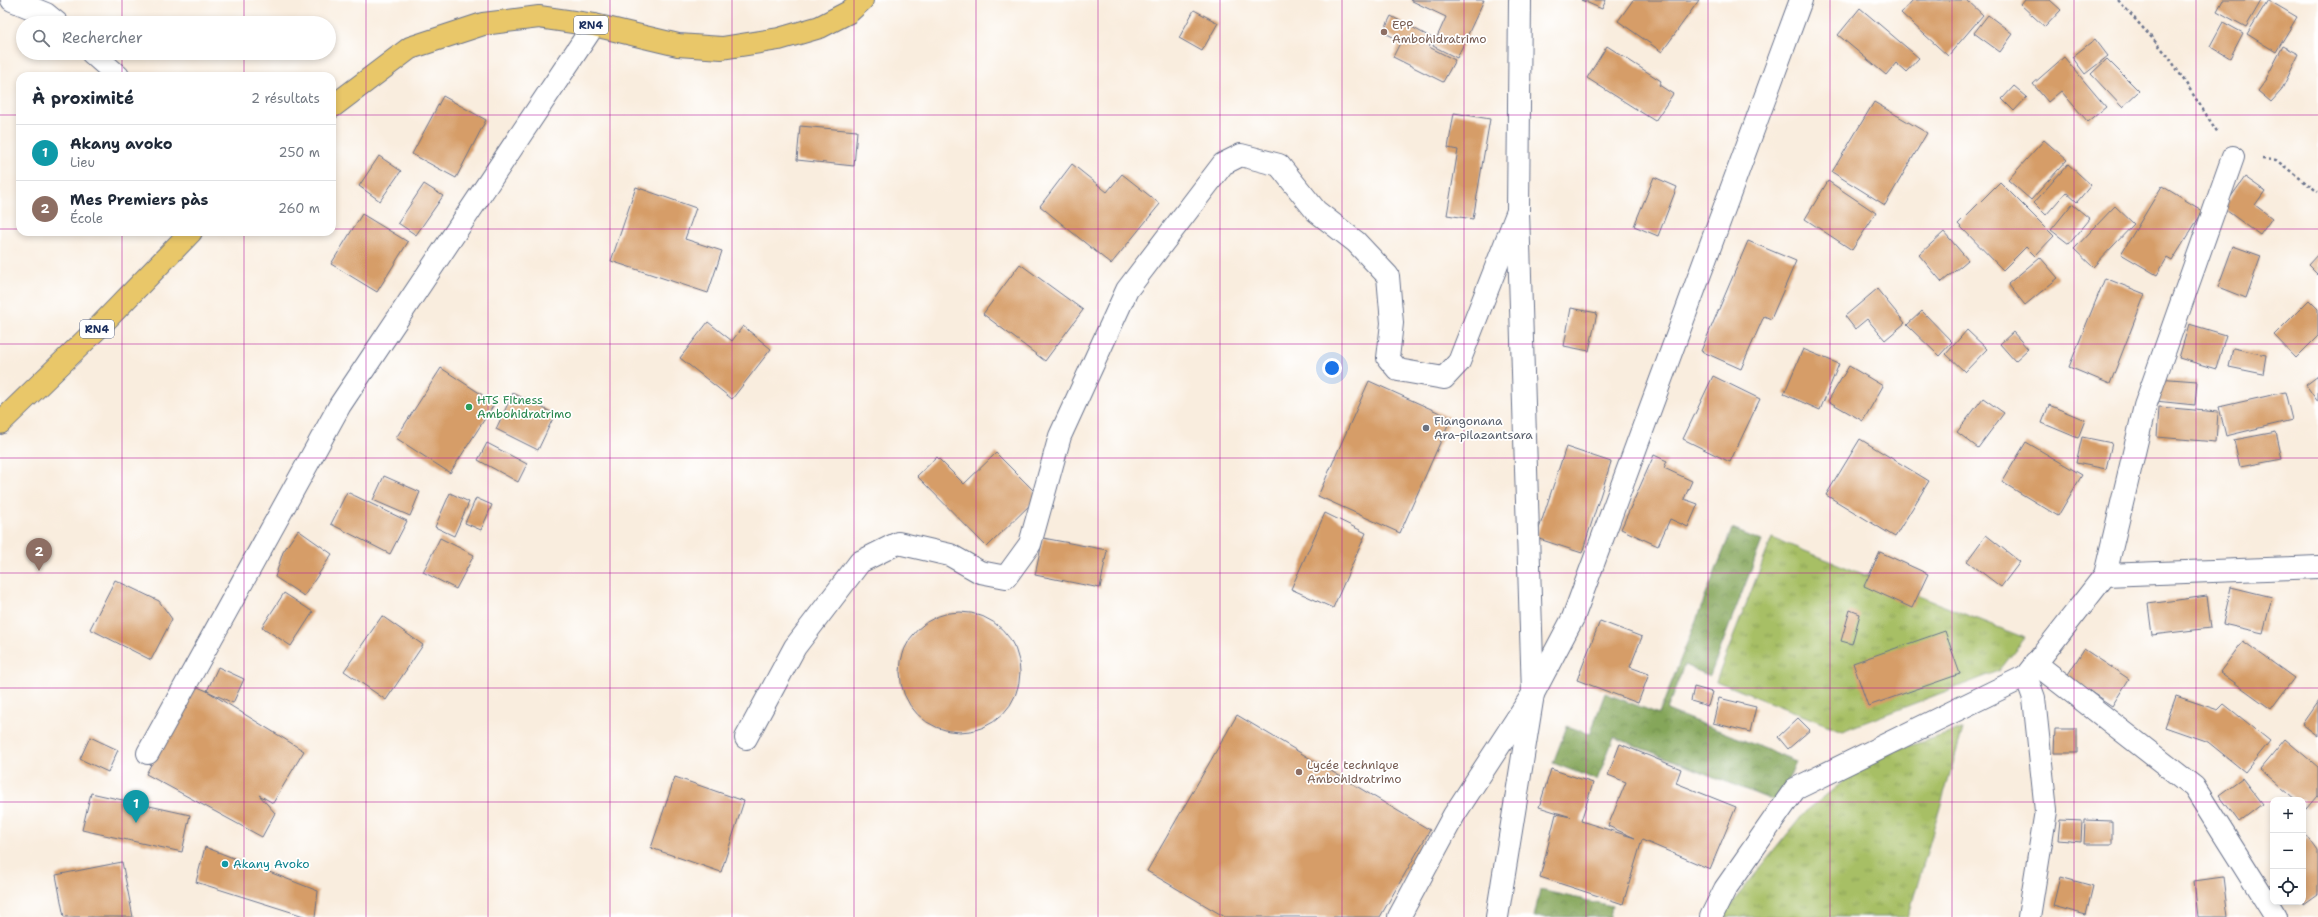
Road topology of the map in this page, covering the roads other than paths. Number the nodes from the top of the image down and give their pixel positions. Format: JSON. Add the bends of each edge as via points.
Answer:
{"nodes":[{"id":1,"x":12,"y":0,"type":"edge"},
{"id":2,"x":862,"y":0,"type":"edge"},
{"id":3,"x":1520,"y":0,"type":"edge"},
{"id":4,"x":1801,"y":0,"type":"edge"},
{"id":5,"x":48,"y":16,"type":"edge"},
{"id":6,"x":594,"y":25,"type":"junction"},
{"id":7,"x":100,"y":60,"type":"edge"},
{"id":8,"x":113,"y":72,"type":"edge"},
{"id":9,"x":336,"y":104,"type":"edge"},
{"id":10,"x":2233,"y":157,"type":"road end"},
{"id":11,"x":1518,"y":211,"type":"junction"},
{"id":12,"x":187,"y":236,"type":"edge"},
{"id":13,"x":0,"y":423,"type":"edge"},
{"id":14,"x":2318,"y":567,"type":"edge"},
{"id":15,"x":2106,"y":575,"type":"junction"},
{"id":16,"x":2030,"y":670,"type":"junction"},
{"id":17,"x":1533,"y":694,"type":"junction"},
{"id":18,"x":746,"y":738,"type":"dead end"},
{"id":19,"x":148,"y":753,"type":"dead end"},
{"id":20,"x":1399,"y":917,"type":"edge"},
{"id":21,"x":1497,"y":917,"type":"edge"},
{"id":22,"x":1711,"y":917,"type":"edge"},
{"id":23,"x":2029,"y":917,"type":"edge"},
{"id":24,"x":2276,"y":917,"type":"edge"}],
"edges":[{"from":1,"to":5,"type":"street"},
{"from":2,"to":6,"type":"main road","number":"RN4","via":[[849,12],[820,27],[779,39],[722,48],[678,45]]},
{"from":3,"to":11,"type":"street"},
{"from":4,"to":17,"type":"street","via":[[1573,618]]},
{"from":6,"to":9,"type":"main road","number":"RN4","via":[[539,17],[482,24],[410,48]]},
{"from":6,"to":19,"type":"street","via":[[340,405]]},
{"from":7,"to":8,"type":"street"},
{"from":10,"to":15,"type":"street","via":[[2145,406]]},
{"from":11,"to":17,"type":"street"},
{"from":11,"to":18,"type":"street","via":[[1459,362],[1444,378],[1418,374],[1398,370],[1388,358],[1392,323],[1388,276],[1378,265],[1356,242],[1316,211],[1279,165],[1241,154],[1224,164],[1127,290],[1060,436],[1030,544],[1006,577],[980,572],[950,555],[898,543],[860,562],[796,647]]},
{"from":12,"to":13,"type":"main road","number":"RN4","via":[[98,328]]},
{"from":14,"to":15,"type":"street"},
{"from":15,"to":16,"type":"street"},
{"from":16,"to":22,"type":"street","via":[[1795,789],[1726,889]]},
{"from":16,"to":23,"type":"street","via":[[2046,811]]},
{"from":16,"to":24,"type":"street","via":[[2194,787]]},
{"from":17,"to":20,"type":"street","via":[[1454,815]]},
{"from":17,"to":21,"type":"street"}]}
